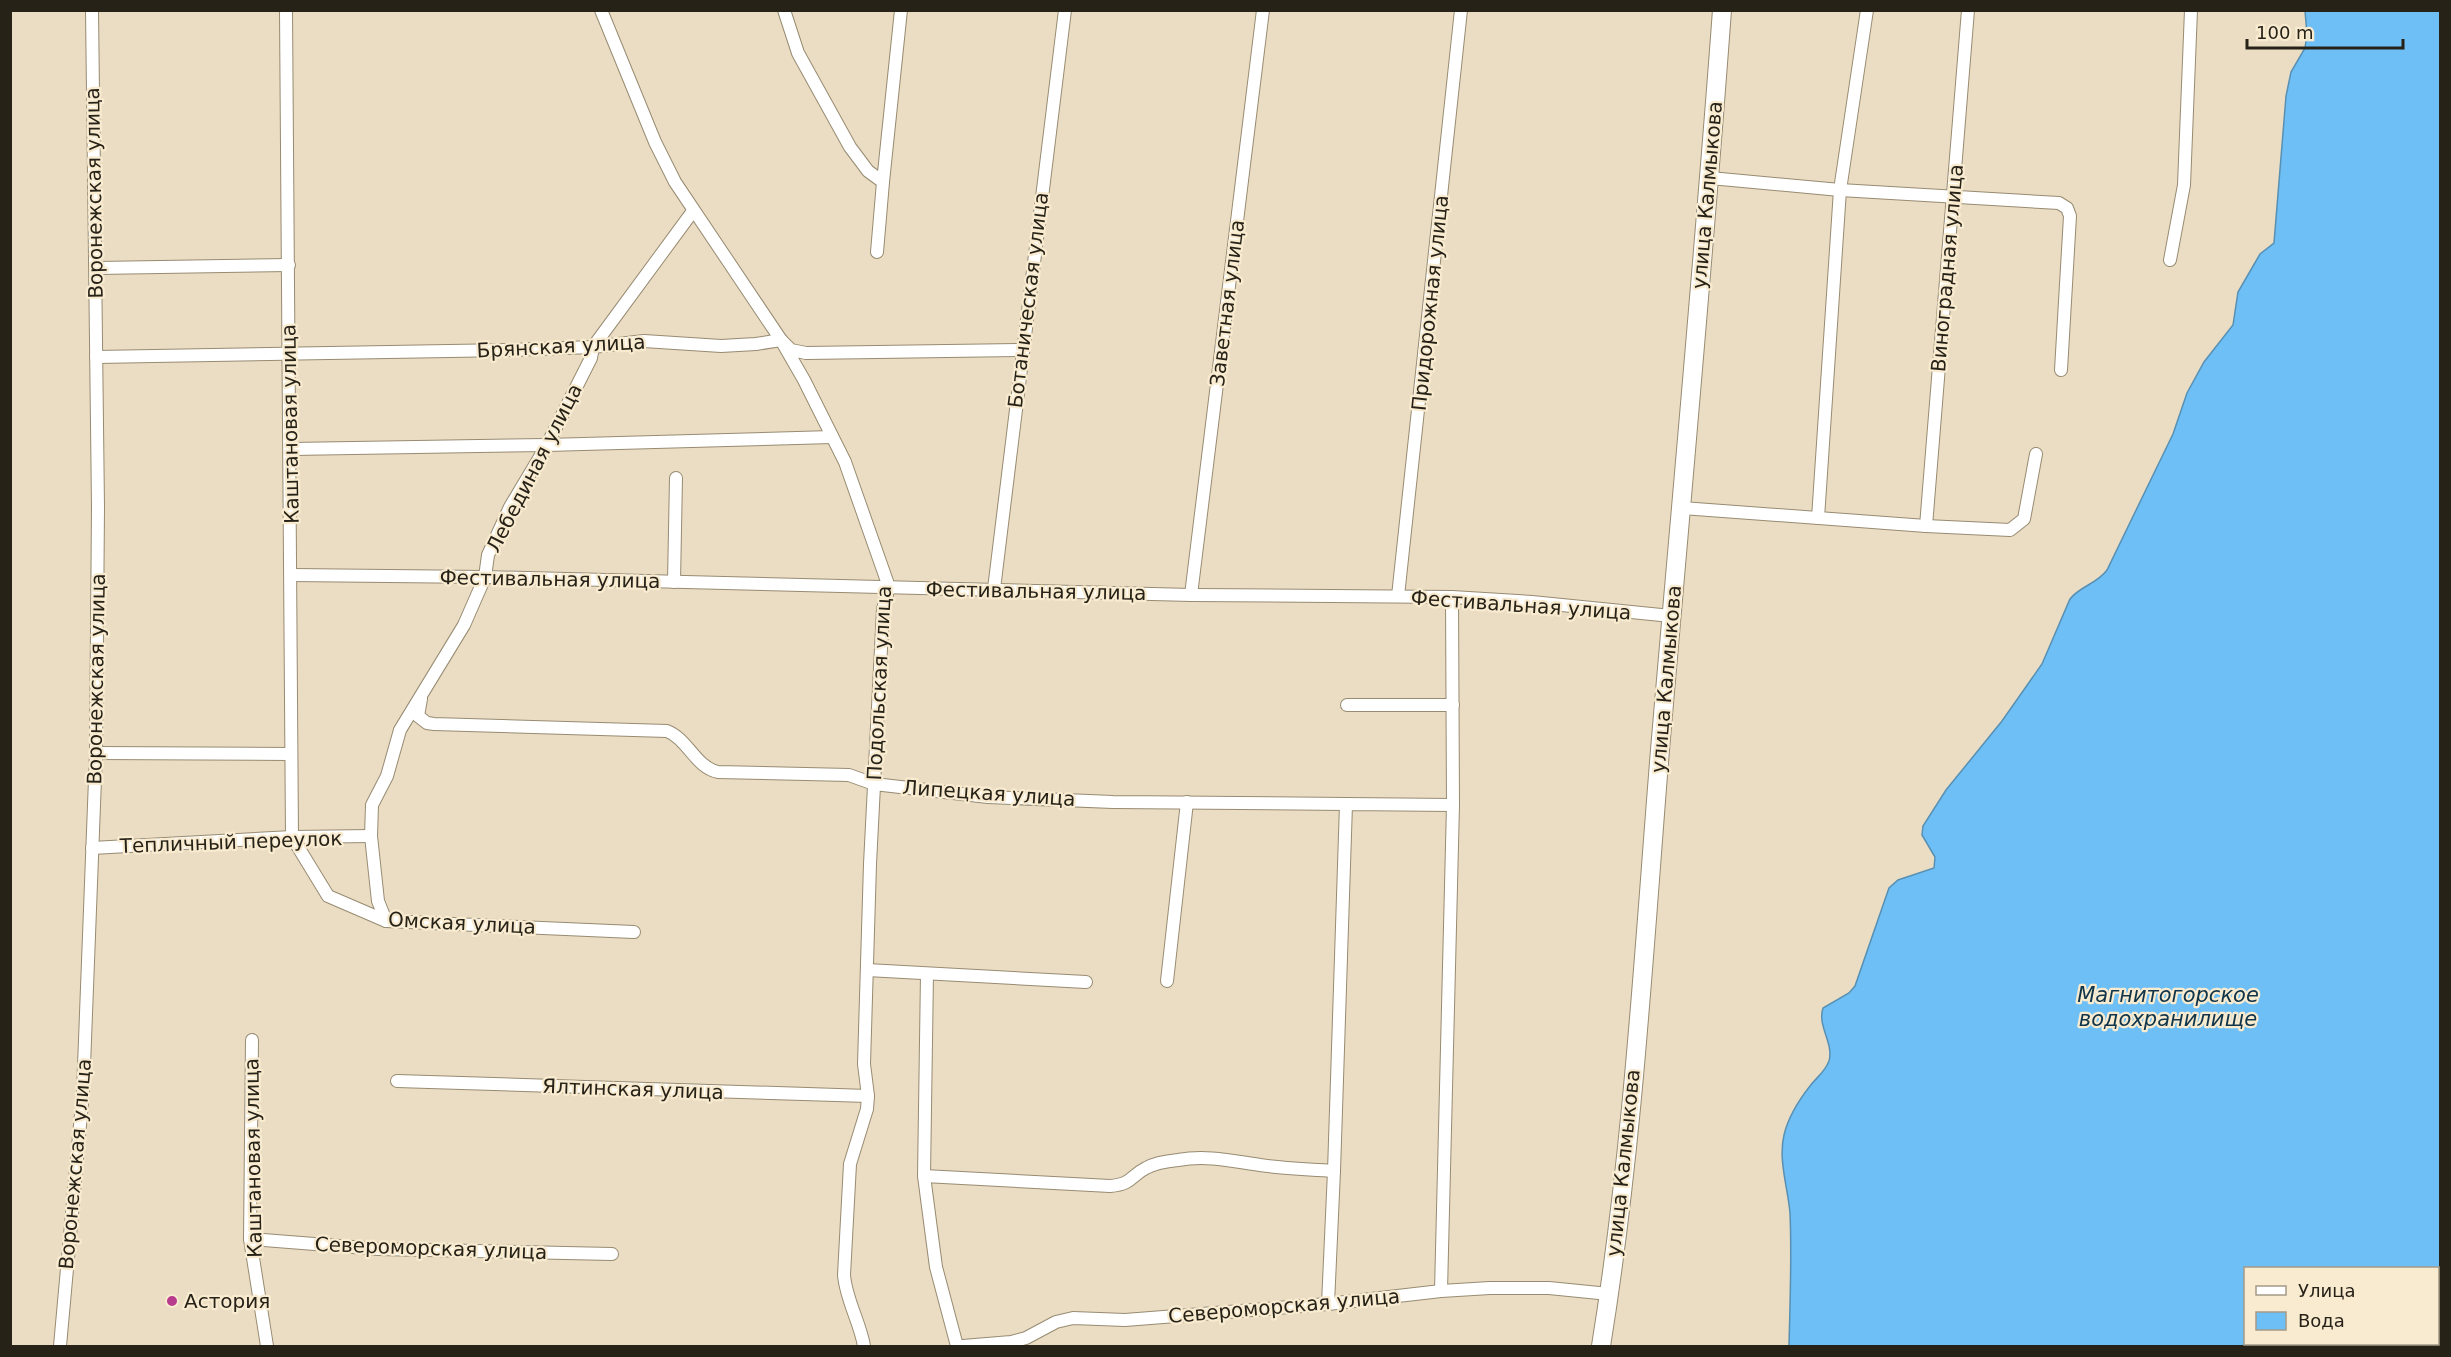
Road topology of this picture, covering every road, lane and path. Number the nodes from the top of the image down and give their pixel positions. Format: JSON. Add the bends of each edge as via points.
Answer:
{"nodes":[{"id":1,"x":92,"y":10,"type":"edge"},
{"id":2,"x":286,"y":10,"type":"edge"},
{"id":3,"x":601,"y":10,"type":"edge"},
{"id":4,"x":784,"y":10,"type":"edge"},
{"id":5,"x":901,"y":10,"type":"edge"},
{"id":6,"x":1065,"y":10,"type":"edge"},
{"id":7,"x":1263,"y":10,"type":"edge"},
{"id":8,"x":1461,"y":10,"type":"edge"},
{"id":9,"x":1722,"y":10,"type":"edge"},
{"id":10,"x":1868,"y":10,"type":"edge"},
{"id":11,"x":1968,"y":10,"type":"edge"},
{"id":12,"x":2191,"y":10,"type":"edge"},
{"id":13,"x":1710,"y":178,"type":"junction"},
{"id":14,"x":883,"y":182,"type":"junction"},
{"id":15,"x":1840,"y":190,"type":"junction"},
{"id":16,"x":1952,"y":197,"type":"junction"},
{"id":17,"x":693,"y":211,"type":"junction"},
{"id":18,"x":877,"y":252,"type":"dead end"},
{"id":19,"x":2170,"y":260,"type":"dead end"},
{"id":20,"x":289,"y":266,"type":"junction"},
{"id":21,"x":97,"y":268,"type":"junction"},
{"id":22,"x":781,"y":340,"type":"junction"},
{"id":23,"x":593,"y":347,"type":"junction"},
{"id":24,"x":1021,"y":350,"type":"junction"},
{"id":25,"x":289,"y":354,"type":"junction"},
{"id":26,"x":96,"y":357,"type":"junction"},
{"id":27,"x":2061,"y":370,"type":"dead end"},
{"id":28,"x":832,"y":437,"type":"junction"},
{"id":29,"x":547,"y":445,"type":"junction"},
{"id":30,"x":291,"y":449,"type":"junction"},
{"id":31,"x":2036,"y":453,"type":"dead end"},
{"id":32,"x":676,"y":478,"type":"dead end"},
{"id":33,"x":1682,"y":508,"type":"junction"},
{"id":34,"x":1818,"y":518,"type":"junction"},
{"id":35,"x":1926,"y":526,"type":"junction"},
{"id":36,"x":291,"y":575,"type":"junction"},
{"id":37,"x":485,"y":577,"type":"junction"},
{"id":38,"x":674,"y":582,"type":"junction"},
{"id":39,"x":889,"y":587,"type":"junction"},
{"id":40,"x":994,"y":589,"type":"junction"},
{"id":41,"x":1191,"y":595,"type":"junction"},
{"id":42,"x":1398,"y":596,"type":"junction"},
{"id":43,"x":1452,"y":597,"type":"junction"},
{"id":44,"x":1671,"y":616,"type":"junction"},
{"id":45,"x":421,"y":699,"type":"junction"},
{"id":46,"x":1347,"y":705,"type":"dead end"},
{"id":47,"x":1453,"y":705,"type":"junction"},
{"id":48,"x":96,"y":753,"type":"junction"},
{"id":49,"x":290,"y":754,"type":"junction"},
{"id":50,"x":874,"y":784,"type":"junction"},
{"id":51,"x":1187,"y":802,"type":"junction"},
{"id":52,"x":1346,"y":804,"type":"junction"},
{"id":53,"x":1453,"y":805,"type":"junction"},
{"id":54,"x":370,"y":836,"type":"junction"},
{"id":55,"x":292,"y":837,"type":"junction"},
{"id":56,"x":92,"y":848,"type":"junction"},
{"id":57,"x":386,"y":921,"type":"junction"},
{"id":58,"x":634,"y":932,"type":"dead end"},
{"id":59,"x":867,"y":970,"type":"junction"},
{"id":60,"x":927,"y":974,"type":"junction"},
{"id":61,"x":1167,"y":981,"type":"dead end"},
{"id":62,"x":1086,"y":982,"type":"dead end"},
{"id":63,"x":252,"y":1040,"type":"dead end"},
{"id":64,"x":398,"y":1081,"type":"dead end"},
{"id":65,"x":868,"y":1096,"type":"junction"},
{"id":66,"x":1334,"y":1171,"type":"junction"},
{"id":67,"x":924,"y":1176,"type":"junction"},
{"id":68,"x":250,"y":1239,"type":"junction"},
{"id":69,"x":612,"y":1254,"type":"dead end"},
{"id":70,"x":1441,"y":1291,"type":"junction"},
{"id":71,"x":1609,"y":1294,"type":"junction"},
{"id":72,"x":1328,"y":1304,"type":"junction"},
{"id":73,"x":60,"y":1347,"type":"edge"},
{"id":74,"x":267,"y":1347,"type":"edge"},
{"id":75,"x":864,"y":1347,"type":"edge"},
{"id":76,"x":957,"y":1347,"type":"edge"},
{"id":77,"x":963,"y":1347,"type":"edge"},
{"id":78,"x":1601,"y":1347,"type":"edge"}],
"edges":[{"from":1,"to":21,"type":"street","name":"Воронежская улица"},
{"from":2,"to":20,"type":"street","name":"Каштановая улица"},
{"from":3,"to":17,"type":"street","name":"Подольская улица","via":[[655,142]]},
{"from":4,"to":14,"type":"street","via":[[798,53],[850,147],[868,171]]},
{"from":5,"to":14,"type":"street"},
{"from":6,"to":24,"type":"street","name":"Ботаническая улица"},
{"from":7,"to":41,"type":"street","name":"Заветная улица"},
{"from":8,"to":42,"type":"street","name":"Придорожная улица"},
{"from":9,"to":13,"type":"main road","name":"улица Калмыкова"},
{"from":10,"to":15,"type":"street"},
{"from":11,"to":16,"type":"street","name":"Виноградная улица"},
{"from":12,"to":19,"type":"street","via":[[2184,185]]},
{"from":13,"to":15,"type":"street"},
{"from":13,"to":33,"type":"main road","name":"улица Калмыкова"},
{"from":14,"to":18,"type":"street"},
{"from":15,"to":16,"type":"street"},
{"from":15,"to":34,"type":"street"},
{"from":16,"to":27,"type":"street","via":[[2043,201],[2067,208],[2070,216]]},
{"from":16,"to":35,"type":"street","name":"Виноградная улица"},
{"from":17,"to":22,"type":"street","name":"Подольская улица"},
{"from":17,"to":23,"type":"street","name":"Лебединая улица"},
{"from":20,"to":21,"type":"street"},
{"from":20,"to":25,"type":"street","name":"Каштановая улица"},
{"from":21,"to":26,"type":"street","name":"Воронежская улица"},
{"from":22,"to":23,"type":"street","name":"Брянская улица","via":[[721,346],[644,341]]},
{"from":22,"to":24,"type":"street","via":[[791,350],[806,353]]},
{"from":22,"to":28,"type":"street","name":"Подольская улица"},
{"from":23,"to":25,"type":"street","name":"Брянская улица"},
{"from":23,"to":29,"type":"street","name":"Лебединая улица"},
{"from":24,"to":40,"type":"street","name":"Ботаническая улица"},
{"from":25,"to":26,"type":"street","name":"Брянская улица"},
{"from":25,"to":30,"type":"street","name":"Каштановая улица"},
{"from":26,"to":48,"type":"street","name":"Воронежская улица"},
{"from":28,"to":29,"type":"street"},
{"from":28,"to":39,"type":"street","name":"Подольская улица","via":[[845,462]]},
{"from":29,"to":30,"type":"street"},
{"from":29,"to":37,"type":"street","name":"Лебединая улица","via":[[510,507],[488,555]]},
{"from":30,"to":36,"type":"street","name":"Каштановая улица"},
{"from":31,"to":35,"type":"street","via":[[2024,519],[2018,526],[2010,530]]},
{"from":32,"to":38,"type":"street"},
{"from":33,"to":34,"type":"street"},
{"from":33,"to":44,"type":"main road","name":"улица Калмыкова"},
{"from":34,"to":35,"type":"street"},
{"from":36,"to":37,"type":"street","name":"Фестивальная улица"},
{"from":36,"to":49,"type":"street","name":"Каштановая улица"},
{"from":37,"to":38,"type":"street","name":"Фестивальная улица"},
{"from":37,"to":45,"type":"street","name":"Лебединая улица","via":[[464,625]]},
{"from":38,"to":39,"type":"street","name":"Фестивальная улица"},
{"from":39,"to":40,"type":"street","name":"Фестивальная улица"},
{"from":39,"to":50,"type":"street","name":"Подольская улица","via":[[883,609]]},
{"from":40,"to":41,"type":"street","name":"Фестивальная улица"},
{"from":41,"to":42,"type":"street","name":"Фестивальная улица"},
{"from":42,"to":43,"type":"street","name":"Фестивальная улица"},
{"from":43,"to":44,"type":"street","name":"Фестивальная улица"},
{"from":43,"to":47,"type":"street"},
{"from":44,"to":71,"type":"main road","name":"улица Калмыкова","via":[[1632,1094]]},
{"from":45,"to":50,"type":"street","name":"Липецкая улица","via":[[418,716],[427,723],[667,731],[710,770],[849,775]]},
{"from":45,"to":54,"type":"street","name":"Лебединая улица","via":[[400,730],[387,776],[372,805]]},
{"from":46,"to":47,"type":"street"},
{"from":47,"to":53,"type":"street"},
{"from":48,"to":49,"type":"street"},
{"from":48,"to":56,"type":"street","name":"Воронежская улица"},
{"from":49,"to":55,"type":"street","name":"Каштановая улица"},
{"from":50,"to":51,"type":"street","name":"Липецкая улица","via":[[988,797]]},
{"from":50,"to":59,"type":"street","name":"Подольская улица"},
{"from":51,"to":52,"type":"street","name":"Липецкая улица"},
{"from":51,"to":61,"type":"street"},
{"from":52,"to":53,"type":"street","name":"Липецкая улица"},
{"from":52,"to":66,"type":"street"},
{"from":53,"to":70,"type":"street"},
{"from":54,"to":55,"type":"street","name":"Тепличный переулок"},
{"from":54,"to":57,"type":"street","name":"Лебединая улица","via":[[378,901]]},
{"from":55,"to":56,"type":"street","name":"Тепличный переулок"},
{"from":55,"to":57,"type":"street","name":"Омская улица","via":[[328,896]]},
{"from":56,"to":73,"type":"street","name":"Воронежская улица","via":[[83,1092]]},
{"from":57,"to":58,"type":"street","name":"Омская улица"},
{"from":59,"to":60,"type":"street"},
{"from":59,"to":65,"type":"street","name":"Подольская улица","via":[[864,1064]]},
{"from":60,"to":62,"type":"street"},
{"from":60,"to":67,"type":"street"},
{"from":63,"to":68,"type":"street","name":"Каштановая улица"},
{"from":64,"to":65,"type":"street","name":"Ялтинская улица"},
{"from":65,"to":75,"type":"street","name":"Подольская улица","via":[[849,1173],[844,1275]]},
{"from":66,"to":67,"type":"street","via":[[1208,1157],[1155,1165],[1123,1185],[1110,1186]]},
{"from":66,"to":72,"type":"street"},
{"from":67,"to":76,"type":"street","via":[[936,1267]]},
{"from":68,"to":69,"type":"street","name":"Североморская улица","via":[[378,1249]]},
{"from":68,"to":74,"type":"street","name":"Каштановая улица"},
{"from":70,"to":71,"type":"street","name":"Североморская улица","via":[[1516,1287]]},
{"from":70,"to":72,"type":"street","name":"Североморская улица"},
{"from":71,"to":78,"type":"main road","name":"улица Калмыкова"},
{"from":72,"to":77,"type":"street","name":"Североморская улица","via":[[1125,1320],[1073,1318],[1011,1342]]}]}
